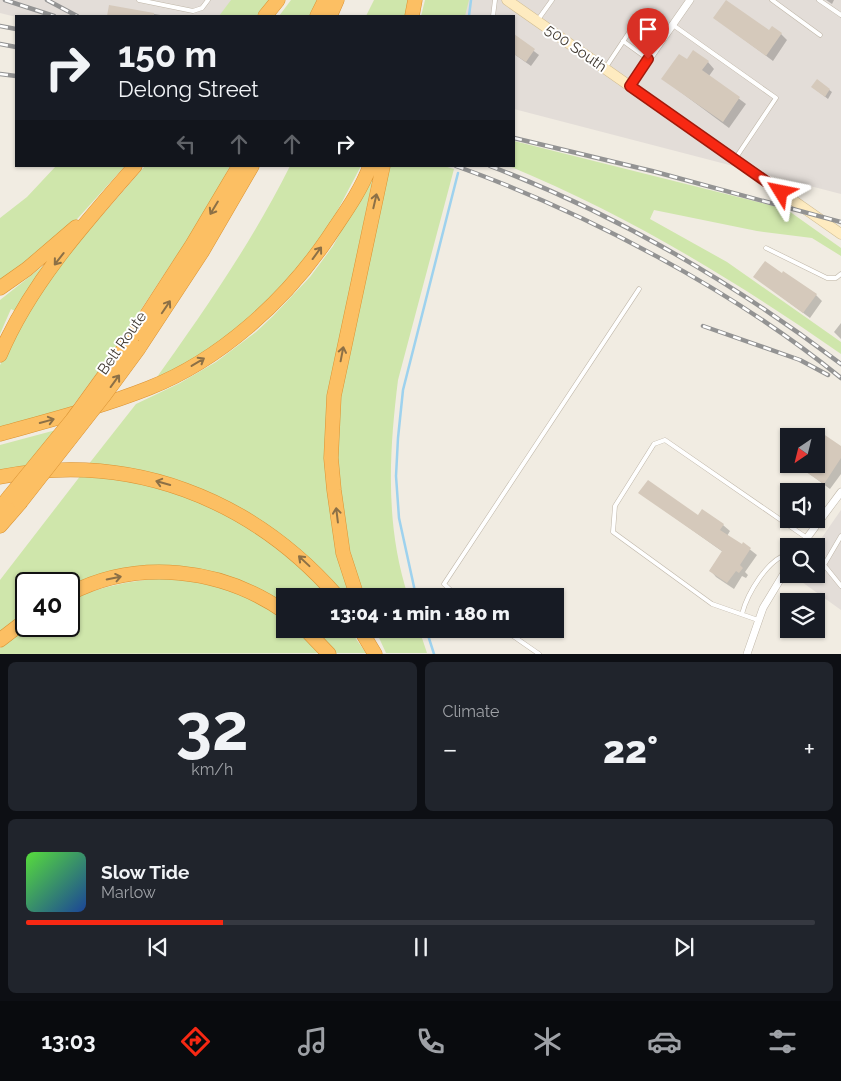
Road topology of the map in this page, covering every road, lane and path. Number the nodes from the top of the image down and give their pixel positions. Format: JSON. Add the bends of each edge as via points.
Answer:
{"nodes":[{"id":1,"x":139,"y":0,"type":"edge"},
{"id":2,"x":208,"y":0,"type":"edge"},
{"id":3,"x":278,"y":0,"type":"edge"},
{"id":4,"x":325,"y":0,"type":"edge"},
{"id":5,"x":338,"y":0,"type":"edge"},
{"id":6,"x":415,"y":0,"type":"edge"},
{"id":7,"x":495,"y":0,"type":"edge"},
{"id":8,"x":507,"y":0,"type":"edge"},
{"id":9,"x":552,"y":0,"type":"edge"},
{"id":10,"x":690,"y":0,"type":"edge"},
{"id":11,"x":772,"y":0,"type":"edge"},
{"id":12,"x":819,"y":0,"type":"edge"},
{"id":13,"x":266,"y":15,"type":"edge"},
{"id":14,"x":318,"y":15,"type":"edge"},
{"id":15,"x":330,"y":15,"type":"edge"},
{"id":16,"x":412,"y":15,"type":"edge"},
{"id":17,"x":493,"y":15,"type":"edge"},
{"id":18,"x":841,"y":15,"type":"edge"},
{"id":19,"x":537,"y":21,"type":"junction"},
{"id":20,"x":672,"y":25,"type":"junction"},
{"id":21,"x":820,"y":35,"type":"dead end"},
{"id":22,"x":664,"y":36,"type":"junction"},
{"id":23,"x":622,"y":41,"type":"junction"},
{"id":24,"x":648,"y":59,"type":"junction"},
{"id":25,"x":605,"y":68,"type":"junction"},
{"id":26,"x":630,"y":86,"type":"junction"},
{"id":27,"x":735,"y":160,"type":"junction"},
{"id":28,"x":134,"y":167,"type":"edge"},
{"id":29,"x":238,"y":167,"type":"edge"},
{"id":30,"x":251,"y":167,"type":"edge"},
{"id":31,"x":376,"y":169,"type":"edge"},
{"id":32,"x":111,"y":194,"type":"junction"},
{"id":33,"x":841,"y":234,"type":"edge"},
{"id":34,"x":766,"y":248,"type":"dead end"},
{"id":35,"x":841,"y":274,"type":"edge"},
{"id":36,"x":0,"y":288,"type":"edge"},
{"id":37,"x":639,"y":289,"type":"dead end"},
{"id":38,"x":136,"y":342,"type":"junction"},
{"id":39,"x":0,"y":355,"type":"edge"},
{"id":40,"x":0,"y":434,"type":"edge"},
{"id":41,"x":0,"y":477,"type":"edge"},
{"id":42,"x":841,"y":492,"type":"edge"},
{"id":43,"x":10,"y":503,"type":"edge"},
{"id":44,"x":0,"y":526,"type":"edge"},
{"id":45,"x":841,"y":536,"type":"edge"},
{"id":46,"x":796,"y":538,"type":"edge"},
{"id":47,"x":808,"y":538,"type":"edge"},
{"id":48,"x":780,"y":556,"type":"edge"},
{"id":49,"x":825,"y":563,"type":"edge"},
{"id":50,"x":825,"y":566,"type":"edge"},
{"id":51,"x":780,"y":581,"type":"edge"},
{"id":52,"x":841,"y":586,"type":"edge"},
{"id":53,"x":330,"y":588,"type":"edge"},
{"id":54,"x":355,"y":588,"type":"edge"},
{"id":55,"x":448,"y":588,"type":"edge"},
{"id":56,"x":80,"y":589,"type":"edge"},
{"id":57,"x":276,"y":606,"type":"edge"},
{"id":58,"x":742,"y":614,"type":"junction"},
{"id":59,"x":758,"y":620,"type":"junction"},
{"id":60,"x":15,"y":628,"type":"edge"},
{"id":61,"x":314,"y":638,"type":"edge"},
{"id":62,"x":365,"y":638,"type":"edge"},
{"id":63,"x":373,"y":638,"type":"edge"},
{"id":64,"x":517,"y":638,"type":"edge"},
{"id":65,"x":0,"y":640,"type":"edge"},
{"id":66,"x":329,"y":654,"type":"edge"},
{"id":67,"x":375,"y":654,"type":"edge"},
{"id":68,"x":379,"y":654,"type":"edge"},
{"id":69,"x":539,"y":654,"type":"edge"},
{"id":70,"x":747,"y":654,"type":"edge"}],
"edges":[{"from":1,"to":2,"type":"lane","via":[[192,11],[202,8]]},
{"from":3,"to":13,"type":"highway"},
{"from":4,"to":14,"type":"highway"},
{"from":5,"to":15,"type":"highway"},
{"from":6,"to":16,"type":"highway"},
{"from":7,"to":17,"type":"lane"},
{"from":8,"to":19,"type":"street","name":"500 South"},
{"from":9,"to":19,"type":"lane"},
{"from":10,"to":20,"type":"street"},
{"from":11,"to":21,"type":"lane"},
{"from":12,"to":18,"type":"lane"},
{"from":19,"to":25,"type":"street","name":"500 South"},
{"from":20,"to":22,"type":"street"},
{"from":20,"to":27,"type":"lane","via":[[776,98]]},
{"from":22,"to":23,"type":"lane","via":[[638,19]]},
{"from":22,"to":24,"type":"street"},
{"from":23,"to":24,"type":"lane"},
{"from":23,"to":25,"type":"lane"},
{"from":24,"to":26,"type":"street"},
{"from":25,"to":26,"type":"street","name":"500 South"},
{"from":26,"to":27,"type":"street","name":"500 South"},
{"from":27,"to":33,"type":"street","name":"500 South"},
{"from":28,"to":32,"type":"highway"},
{"from":29,"to":38,"type":"highway","name":"Belt Route","one_way":true},
{"from":38,"to":30,"type":"highway","name":"Belt Route","one_way":true,"via":[[202,252]]},
{"from":40,"to":31,"type":"highway","one_way":true,"via":[[151,387],[216,350],[262,315],[306,269]]},
{"from":54,"to":31,"type":"highway","one_way":true,"via":[[344,553],[334,490],[331,458],[334,396]]},
{"from":32,"to":36,"type":"highway","via":[[69,234]]},
{"from":32,"to":39,"type":"highway","one_way":true,"via":[[39,284]]},
{"from":34,"to":35,"type":"lane","via":[[827,278]]},
{"from":37,"to":55,"type":"lane","via":[[444,584]]},
{"from":38,"to":43,"type":"highway","name":"Belt Route","bridge":true},
{"from":53,"to":41,"type":"highway","one_way":true,"via":[[271,534],[226,507],[192,493],[135,476],[90,471],[56,470]]},
{"from":42,"to":47,"type":"street"},
{"from":43,"to":44,"type":"highway","name":"Belt Route"},
{"from":45,"to":49,"type":"lane"},
{"from":46,"to":58,"type":"lane","via":[[665,440],[654,444],[615,506],[613,532],[712,604]]},
{"from":48,"to":58,"type":"lane","via":[[747,598]]},
{"from":50,"to":52,"type":"lane"},
{"from":51,"to":59,"type":"street"},
{"from":56,"to":57,"type":"highway","one_way":true,"via":[[119,576],[194,574],[254,592]]},
{"from":58,"to":59,"type":"lane"},
{"from":59,"to":70,"type":"street"},
{"from":60,"to":65,"type":"highway"},
{"from":61,"to":66,"type":"highway"},
{"from":62,"to":67,"type":"highway"},
{"from":63,"to":68,"type":"highway"},
{"from":64,"to":69,"type":"lane"}]}
